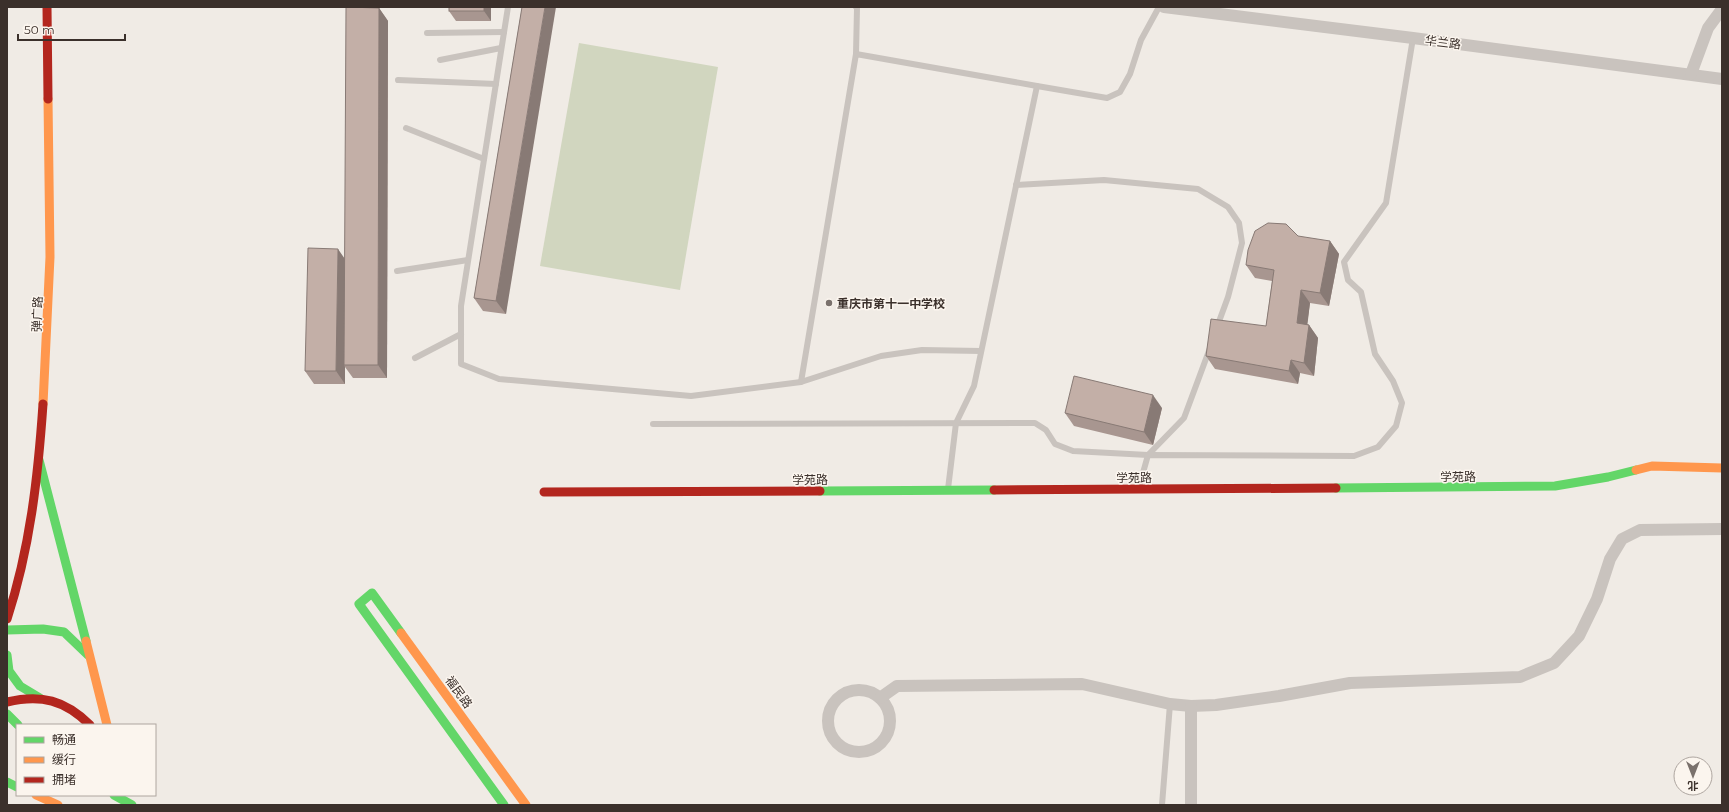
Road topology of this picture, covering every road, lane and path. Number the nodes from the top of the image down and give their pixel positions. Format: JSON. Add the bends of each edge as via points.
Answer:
{"nodes":[{"id":1,"x":47,"y":7,"type":"edge"},
{"id":2,"x":508,"y":7,"type":"edge"},
{"id":3,"x":856,"y":7,"type":"edge"},
{"id":4,"x":1158,"y":7,"type":"edge"},
{"id":5,"x":1164,"y":7,"type":"edge"},
{"id":6,"x":1722,"y":9,"type":"edge"},
{"id":7,"x":504,"y":32,"type":"junction"},
{"id":8,"x":427,"y":33,"type":"dead end"},
{"id":9,"x":1413,"y":38,"type":"junction"},
{"id":10,"x":501,"y":48,"type":"junction"},
{"id":11,"x":856,"y":54,"type":"junction"},
{"id":12,"x":440,"y":60,"type":"dead end"},
{"id":13,"x":1691,"y":74,"type":"junction"},
{"id":14,"x":1722,"y":79,"type":"edge"},
{"id":15,"x":398,"y":80,"type":"dead end"},
{"id":16,"x":496,"y":84,"type":"junction"},
{"id":17,"x":1037,"y":86,"type":"junction"},
{"id":18,"x":406,"y":128,"type":"dead end"},
{"id":19,"x":484,"y":158,"type":"junction"},
{"id":20,"x":1016,"y":185,"type":"junction"},
{"id":21,"x":468,"y":260,"type":"junction"},
{"id":22,"x":397,"y":271,"type":"dead end"},
{"id":23,"x":1215,"y":332,"type":"edge"},
{"id":24,"x":461,"y":334,"type":"junction"},
{"id":25,"x":1213,"y":340,"type":"edge"},
{"id":26,"x":981,"y":351,"type":"junction"},
{"id":27,"x":415,"y":358,"type":"dead end"},
{"id":28,"x":801,"y":382,"type":"junction"},
{"id":29,"x":956,"y":423,"type":"junction"},
{"id":30,"x":653,"y":424,"type":"dead end"},
{"id":31,"x":1148,"y":455,"type":"junction"},
{"id":32,"x":39,"y":460,"type":"junction"},
{"id":33,"x":1722,"y":468,"type":"edge"},
{"id":34,"x":1138,"y":489,"type":"junction"},
{"id":35,"x":948,"y":490,"type":"junction"},
{"id":36,"x":544,"y":492,"type":"dead end"},
{"id":37,"x":1722,"y":529,"type":"edge"},
{"id":38,"x":7,"y":619,"type":"edge"},
{"id":39,"x":7,"y":630,"type":"edge"},
{"id":40,"x":7,"y":655,"type":"edge"},
{"id":41,"x":88,"y":655,"type":"junction"},
{"id":42,"x":40,"y":698,"type":"junction"},
{"id":43,"x":880,"y":698,"type":"junction"},
{"id":44,"x":7,"y":702,"type":"edge"},
{"id":45,"x":1170,"y":704,"type":"junction"},
{"id":46,"x":1191,"y":706,"type":"junction"},
{"id":47,"x":7,"y":714,"type":"edge"},
{"id":48,"x":17,"y":724,"type":"edge"},
{"id":49,"x":89,"y":724,"type":"edge"},
{"id":50,"x":107,"y":724,"type":"edge"},
{"id":51,"x":38,"y":796,"type":"edge"},
{"id":52,"x":116,"y":796,"type":"edge"},
{"id":53,"x":58,"y":805,"type":"edge"},
{"id":54,"x":132,"y":805,"type":"edge"},
{"id":55,"x":504,"y":805,"type":"edge"},
{"id":56,"x":526,"y":805,"type":"edge"},
{"id":57,"x":1162,"y":805,"type":"edge"},
{"id":58,"x":1191,"y":805,"type":"edge"}],
"edges":[{"from":1,"to":32,"type":"main road","name":"弹广路","via":[[50,285],[48,355]]},
{"from":2,"to":7,"type":"lane"},
{"from":3,"to":11,"type":"lane"},
{"from":4,"to":17,"type":"lane","via":[[1141,40],[1130,74],[1120,92],[1107,98]]},
{"from":5,"to":9,"type":"street","name":"华兰路"},
{"from":6,"to":13,"type":"street","via":[[1708,28]]},
{"from":7,"to":8,"type":"lane"},
{"from":7,"to":10,"type":"lane"},
{"from":9,"to":13,"type":"street","name":"华兰路"},
{"from":9,"to":31,"type":"lane","via":[[1386,203],[1344,262],[1348,280],[1361,292],[1374,354],[1393,381],[1402,403],[1396,426],[1378,447],[1354,456]]},
{"from":10,"to":12,"type":"lane"},
{"from":10,"to":16,"type":"lane"},
{"from":11,"to":17,"type":"lane"},
{"from":11,"to":28,"type":"lane"},
{"from":13,"to":14,"type":"street","name":"华兰路"},
{"from":15,"to":16,"type":"lane"},
{"from":16,"to":19,"type":"lane"},
{"from":17,"to":20,"type":"lane"},
{"from":18,"to":19,"type":"lane"},
{"from":19,"to":21,"type":"lane"},
{"from":20,"to":23,"type":"lane","via":[[1104,180],[1198,190],[1228,207],[1239,223],[1242,243],[1228,297]]},
{"from":20,"to":26,"type":"lane"},
{"from":21,"to":22,"type":"lane"},
{"from":21,"to":24,"type":"lane","via":[[461,306]]},
{"from":24,"to":27,"type":"lane"},
{"from":24,"to":28,"type":"lane","via":[[461,364],[499,379],[691,396]]},
{"from":25,"to":31,"type":"lane","via":[[1184,418]]},
{"from":26,"to":28,"type":"lane","via":[[922,350],[881,356]]},
{"from":26,"to":29,"type":"lane","via":[[974,386]]},
{"from":29,"to":30,"type":"lane"},
{"from":29,"to":31,"type":"lane","via":[[1035,423],[1046,430],[1055,444],[1072,451]]},
{"from":29,"to":35,"type":"lane"},
{"from":31,"to":34,"type":"lane"},
{"from":32,"to":38,"type":"main road","name":"弹广路","via":[[30,533]]},
{"from":32,"to":41,"type":"main road"},
{"from":33,"to":34,"type":"main road","name":"学苑路","via":[[1652,466],[1555,486],[1519,488]]},
{"from":34,"to":35,"type":"main road","name":"学苑路"},
{"from":35,"to":36,"type":"main road","name":"学苑路"},
{"from":37,"to":46,"type":"street","via":[[1640,530],[1622,539],[1610,559],[1597,599],[1579,636],[1554,663],[1520,677],[1350,683],[1279,696]]},
{"from":39,"to":41,"type":"main road","via":[[43,629],[64,632]]},
{"from":40,"to":42,"type":"main road","via":[[9,671],[20,686]]},
{"from":41,"to":50,"type":"main road"},
{"from":42,"to":44,"type":"main road"},
{"from":42,"to":49,"type":"main road","via":[[60,703],[79,713]]},
{"from":43,"to":43,"type":"street","via":[[859,690],[838,698],[832,704],[828,719],[828,727],[836,742],[850,750],[858,751],[870,749],[880,742],[885,736],[890,720]]},
{"from":43,"to":45,"type":"street","via":[[897,686],[1082,684]]},
{"from":45,"to":46,"type":"street"},
{"from":45,"to":57,"type":"lane"},
{"from":46,"to":58,"type":"street"},
{"from":47,"to":48,"type":"main road"},
{"from":51,"to":53,"type":"main road"},
{"from":52,"to":54,"type":"main road","bridge":true},
{"from":55,"to":56,"type":"main road","name":"福民路","via":[[359,604],[372,593]]}]}
